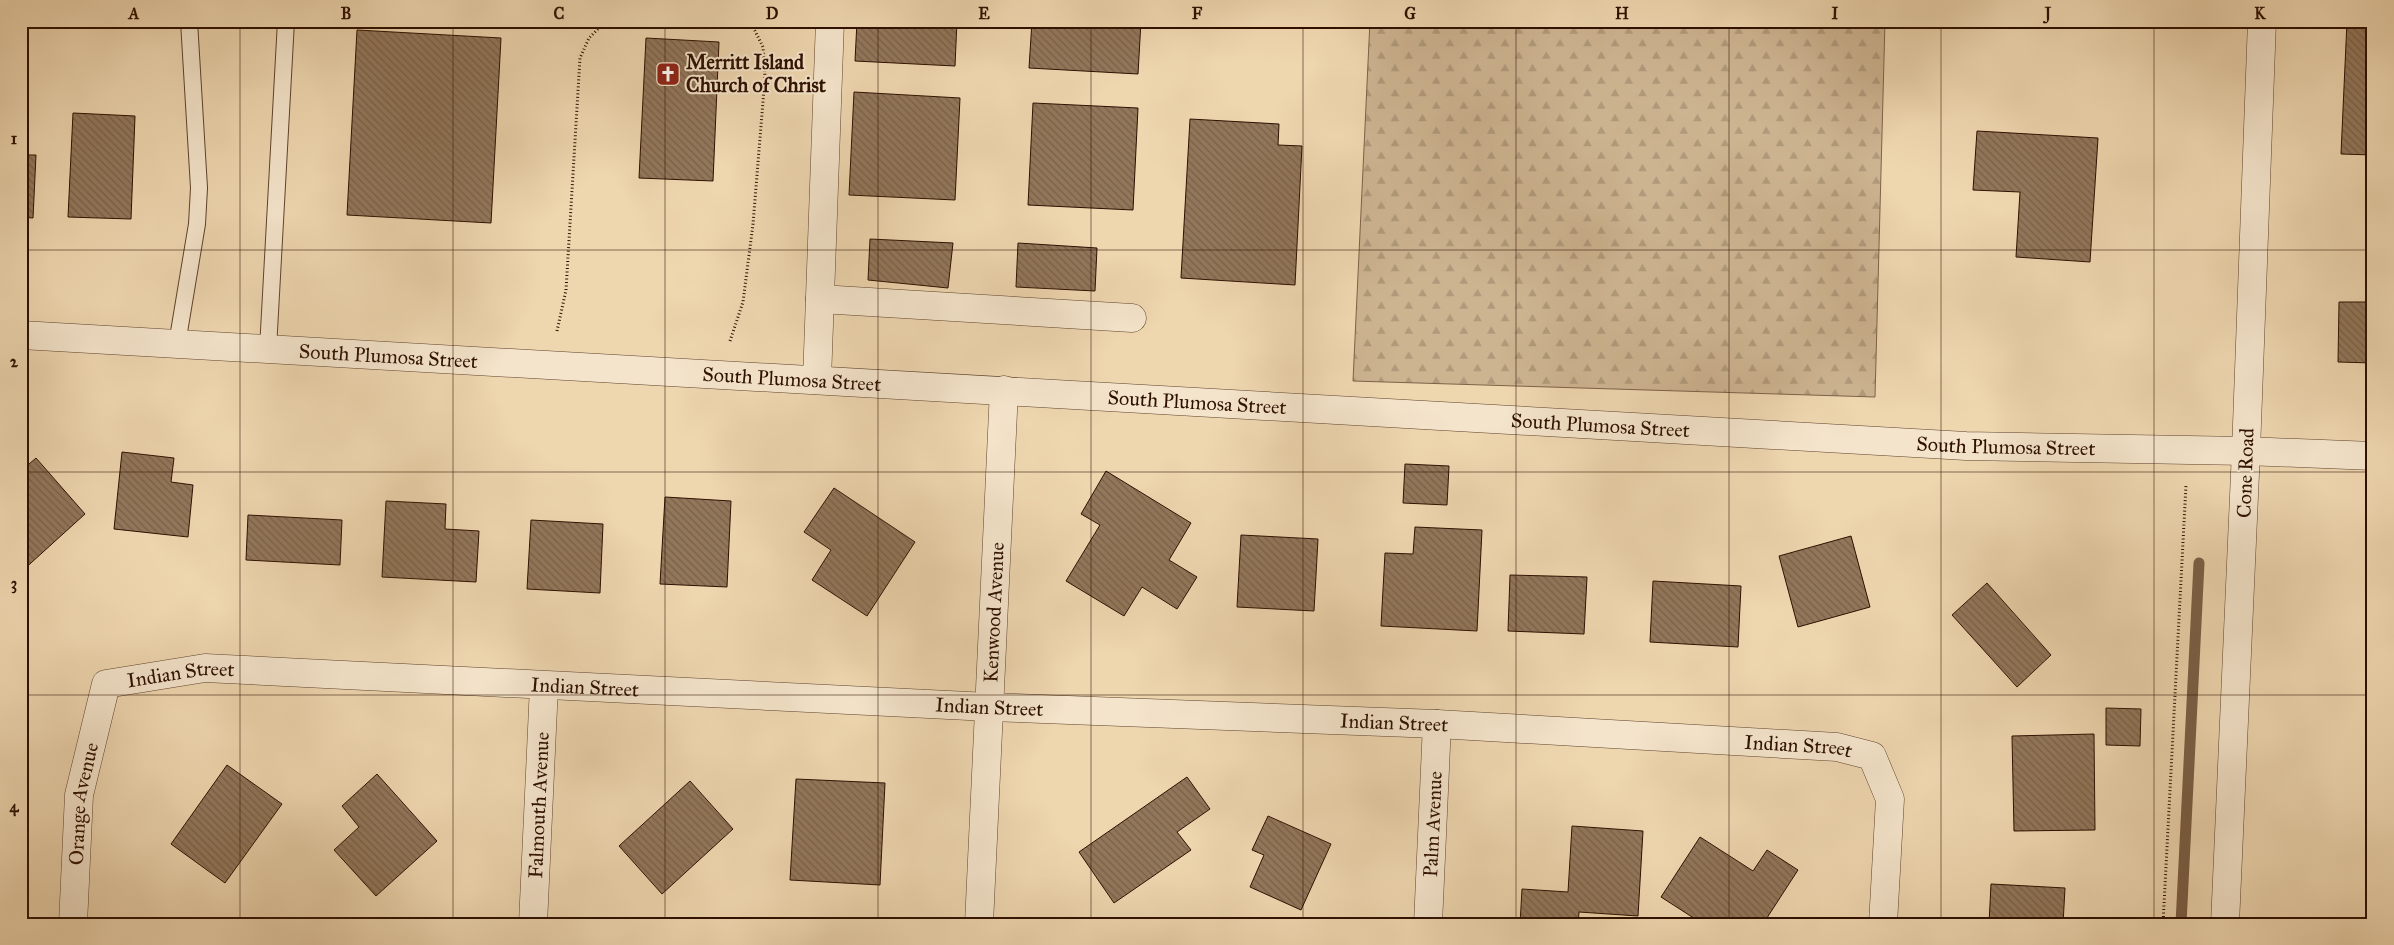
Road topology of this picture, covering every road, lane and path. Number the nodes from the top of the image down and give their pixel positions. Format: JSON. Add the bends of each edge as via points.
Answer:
{"nodes":[{"id":1,"x":188,"y":21,"type":"edge"},
{"id":2,"x":286,"y":21,"type":"edge"},
{"id":3,"x":606,"y":21,"type":"edge"},
{"id":4,"x":750,"y":21,"type":"edge"},
{"id":5,"x":830,"y":21,"type":"edge"},
{"id":6,"x":2262,"y":21,"type":"edge"},
{"id":7,"x":820,"y":299,"type":"junction"},
{"id":8,"x":1132,"y":318,"type":"dead end"},
{"id":9,"x":21,"y":335,"type":"edge"},
{"id":10,"x":177,"y":344,"type":"junction"},
{"id":11,"x":268,"y":349,"type":"junction"},
{"id":12,"x":538,"y":364,"type":"junction"},
{"id":13,"x":720,"y":374,"type":"junction"},
{"id":14,"x":817,"y":380,"type":"junction"},
{"id":15,"x":1004,"y":390,"type":"junction"},
{"id":16,"x":2188,"y":450,"type":"junction"},
{"id":17,"x":2246,"y":452,"type":"junction"},
{"id":18,"x":2373,"y":456,"type":"edge"},
{"id":19,"x":106,"y":684,"type":"joint"},
{"id":20,"x":544,"y":686,"type":"junction"},
{"id":21,"x":989,"y":707,"type":"junction"},
{"id":22,"x":1437,"y":724,"type":"junction"},
{"id":23,"x":73,"y":924,"type":"edge"},
{"id":24,"x":532,"y":924,"type":"edge"},
{"id":25,"x":980,"y":924,"type":"edge"},
{"id":26,"x":1428,"y":924,"type":"edge"},
{"id":27,"x":1883,"y":924,"type":"edge"},
{"id":28,"x":2163,"y":924,"type":"edge"},
{"id":29,"x":2225,"y":924,"type":"edge"}],
"edges":[{"from":1,"to":10,"type":"lane","via":[[199,188],[197,224]]},
{"from":2,"to":11,"type":"lane"},
{"from":3,"to":12,"type":"path","via":[[589,38],[580,58],[566,290],[560,327]]},
{"from":4,"to":13,"type":"path","via":[[763,47],[765,77],[753,224],[742,302]]},
{"from":5,"to":7,"type":"street"},
{"from":6,"to":17,"type":"street","name":"Cone Road"},
{"from":7,"to":8,"type":"street"},
{"from":7,"to":14,"type":"street"},
{"from":9,"to":10,"type":"street","name":"South Plumosa Street"},
{"from":10,"to":11,"type":"street","name":"South Plumosa Street"},
{"from":11,"to":12,"type":"street","name":"South Plumosa Street"},
{"from":12,"to":13,"type":"street","name":"South Plumosa Street"},
{"from":13,"to":14,"type":"street","name":"South Plumosa Street"},
{"from":14,"to":15,"type":"street","name":"South Plumosa Street"},
{"from":15,"to":16,"type":"street","name":"South Plumosa Street","via":[[1966,446]]},
{"from":15,"to":21,"type":"street","name":"Kenwood Avenue"},
{"from":16,"to":17,"type":"street","name":"South Plumosa Street"},
{"from":16,"to":28,"type":"path"},
{"from":17,"to":18,"type":"street","name":"South Plumosa Street"},
{"from":17,"to":29,"type":"street","name":"Cone Road"},
{"from":19,"to":20,"type":"street","name":"Indian Street","via":[[205,668]]},
{"from":19,"to":23,"type":"street","name":"Orange Avenue","via":[[79,795]]},
{"from":20,"to":21,"type":"street","name":"Indian Street"},
{"from":20,"to":24,"type":"street","name":"Falmouth Avenue"},
{"from":21,"to":22,"type":"street","name":"Indian Street"},
{"from":21,"to":25,"type":"street","name":"Kenwood Avenue"},
{"from":22,"to":26,"type":"street","name":"Palm Avenue"},
{"from":22,"to":27,"type":"street","name":"Indian Street","via":[[1837,747],[1872,756],[1890,799]]}]}
